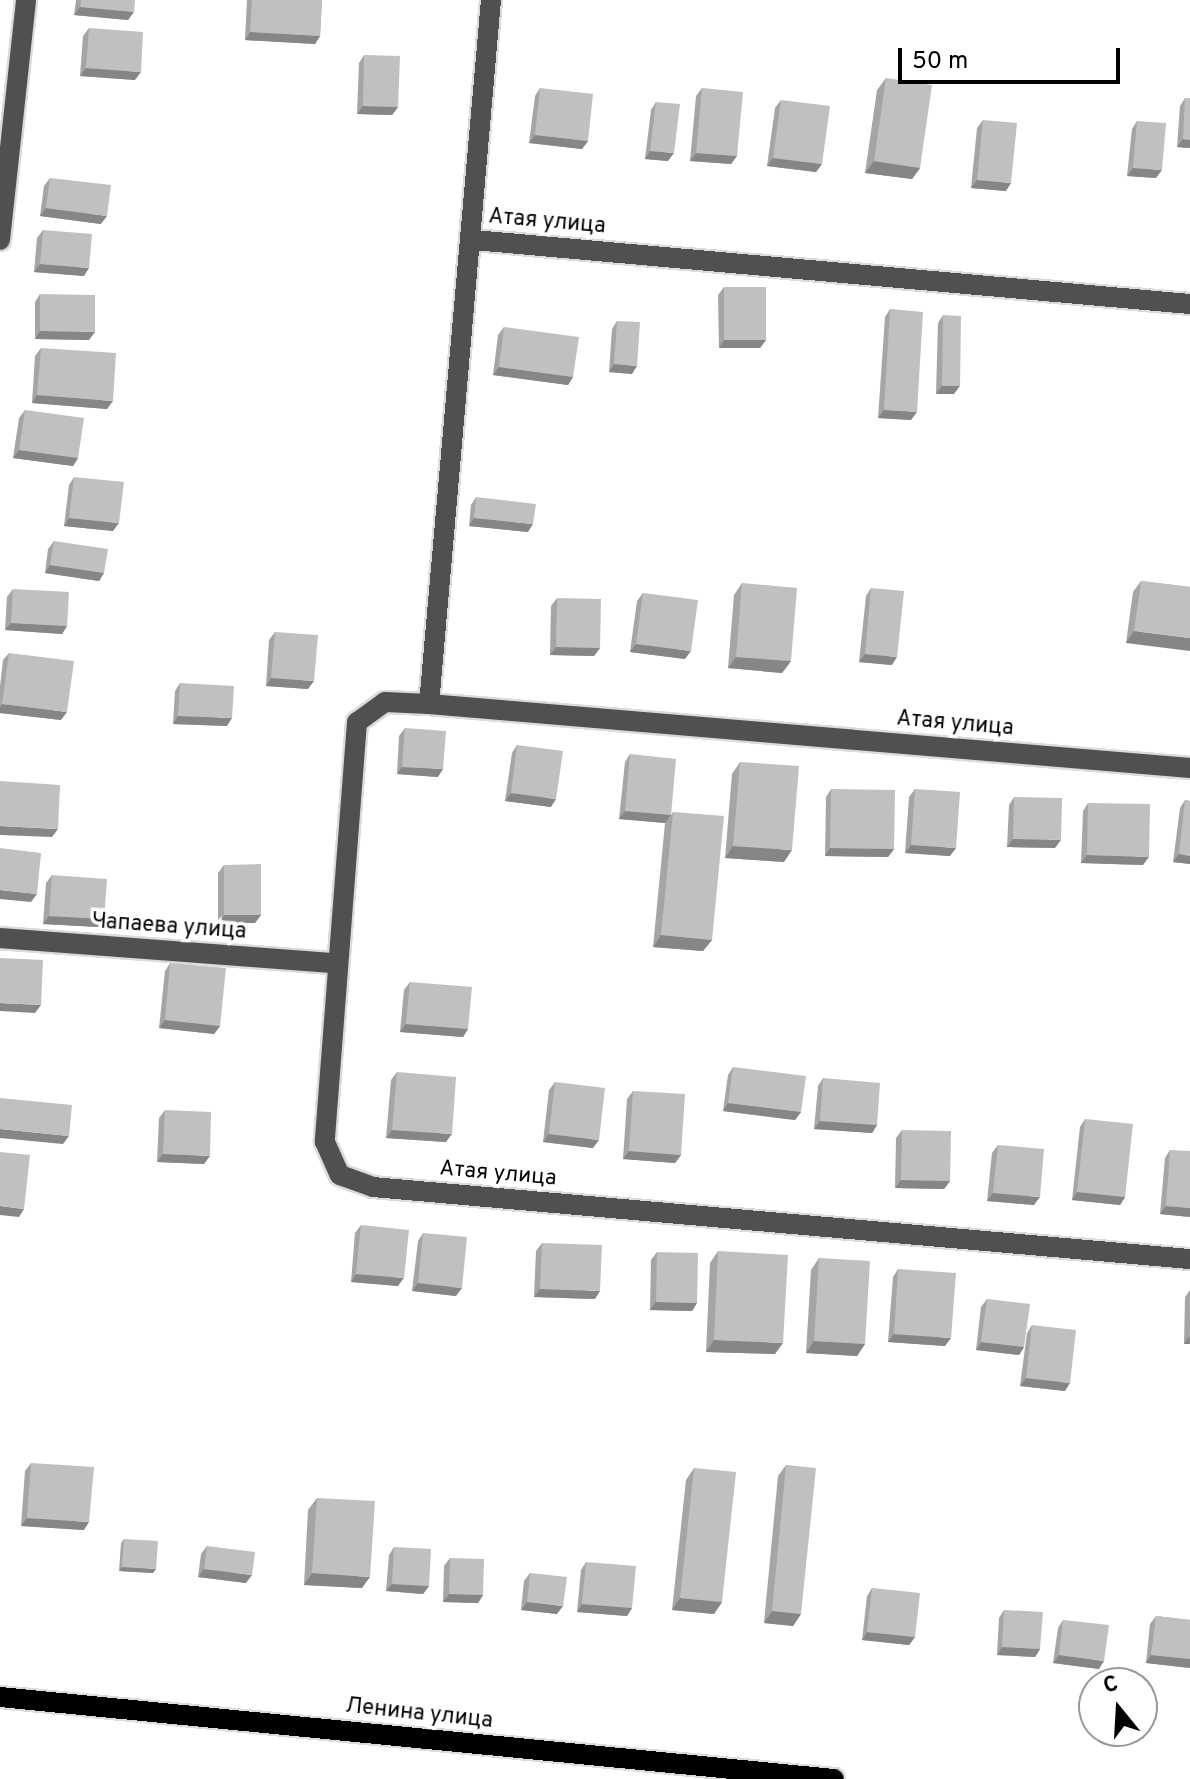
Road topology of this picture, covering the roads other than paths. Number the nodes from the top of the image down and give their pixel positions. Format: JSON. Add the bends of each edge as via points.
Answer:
{"nodes":[{"id":1,"x":26,"y":0,"type":"edge"},
{"id":2,"x":491,"y":0,"type":"edge"},
{"id":3,"x":0,"y":240,"type":"edge"},
{"id":4,"x":474,"y":240,"type":"junction"},
{"id":5,"x":1190,"y":304,"type":"edge"},
{"id":6,"x":429,"y":704,"type":"junction"},
{"id":7,"x":1190,"y":768,"type":"edge"},
{"id":8,"x":0,"y":938,"type":"edge"},
{"id":9,"x":335,"y":963,"type":"junction"},
{"id":10,"x":1190,"y":1259,"type":"edge"},
{"id":11,"x":0,"y":1697,"type":"edge"},
{"id":12,"x":756,"y":1775,"type":"edge"},
{"id":13,"x":834,"y":1779,"type":"edge"}],
"edges":[{"from":1,"to":3,"type":"street"},
{"from":2,"to":4,"type":"street","name":"Атая улица"},
{"from":4,"to":5,"type":"street","name":"Атая улица"},
{"from":4,"to":6,"type":"street","name":"Атая улица"},
{"from":6,"to":7,"type":"street","name":"Атая улица"},
{"from":6,"to":9,"type":"street","name":"Атая улица","via":[[385,702],[357,722]]},
{"from":8,"to":9,"type":"street","name":"Чапаева улица"},
{"from":9,"to":10,"type":"street","name":"Атая улица","via":[[325,1142],[340,1175],[373,1187]]},
{"from":11,"to":12,"type":"main road","name":"Ленина улица"},
{"from":12,"to":13,"type":"main road","name":"Ленина улица"}]}
